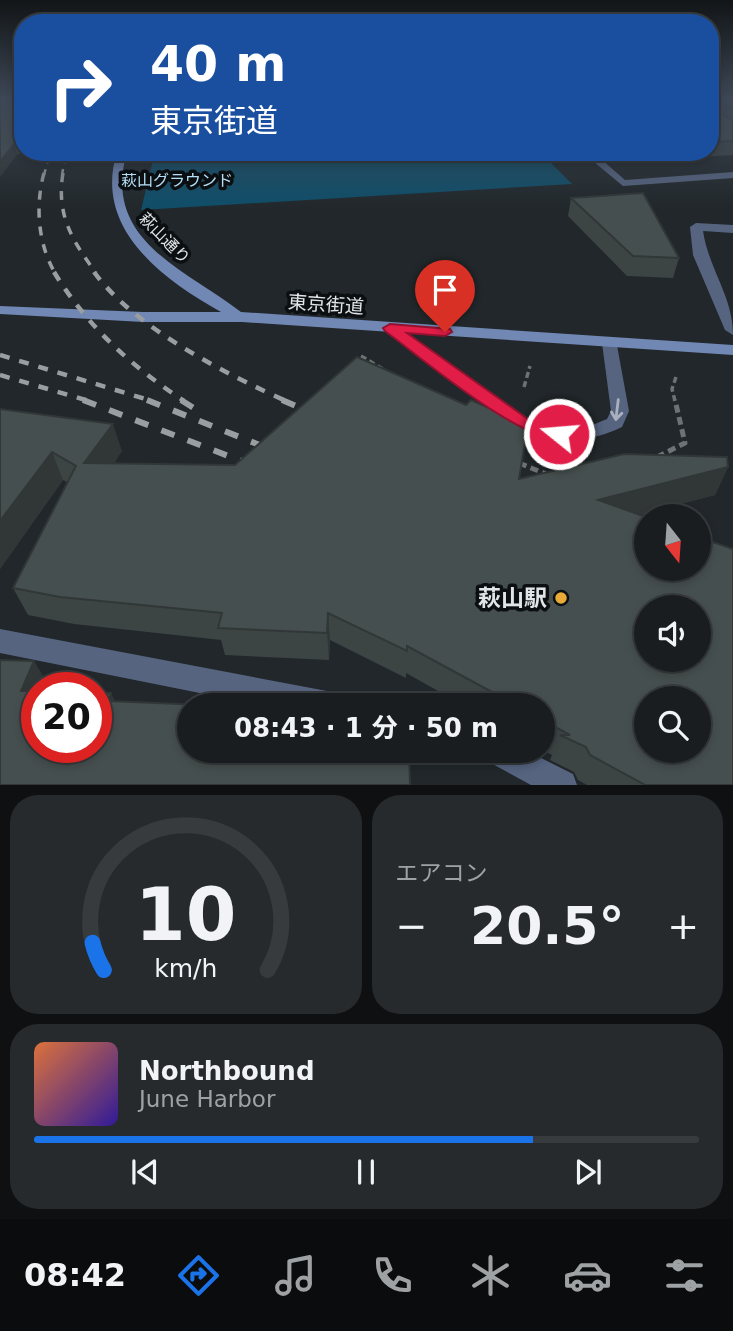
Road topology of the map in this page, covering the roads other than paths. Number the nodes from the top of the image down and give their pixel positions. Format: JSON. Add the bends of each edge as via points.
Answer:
{"nodes":[{"id":1,"x":121,"y":161,"type":"edge"},
{"id":2,"x":597,"y":161,"type":"edge"},
{"id":3,"x":733,"y":175,"type":"edge"},
{"id":4,"x":733,"y":229,"type":"edge"},
{"id":5,"x":0,"y":310,"type":"edge"},
{"id":6,"x":242,"y":317,"type":"junction"},
{"id":7,"x":390,"y":328,"type":"junction"},
{"id":8,"x":733,"y":330,"type":"edge"},
{"id":9,"x":611,"y":343,"type":"junction"},
{"id":10,"x":733,"y":351,"type":"edge"},
{"id":11,"x":0,"y":641,"type":"edge"},
{"id":12,"x":266,"y":693,"type":"edge"},
{"id":13,"x":520,"y":763,"type":"edge"},
{"id":14,"x":562,"y":785,"type":"edge"}],
"edges":[{"from":1,"to":6,"type":"street","name":"萩山通り","via":[[116,194],[122,219],[142,244],[195,291]]},
{"from":2,"to":3,"type":"street","via":[[623,183]]},
{"from":4,"to":8,"type":"street","via":[[696,228],[700,255]]},
{"from":5,"to":6,"type":"street","name":"東京街道"},
{"from":6,"to":7,"type":"street","name":"東京街道"},
{"from":7,"to":9,"type":"street","name":"東京街道"},
{"from":9,"to":7,"type":"street","one_way":true,"via":[[620,411],[615,424],[573,436],[523,423]]},
{"from":9,"to":10,"type":"street","name":"東京街道"},
{"from":11,"to":12,"type":"street"},
{"from":13,"to":14,"type":"street"}]}
